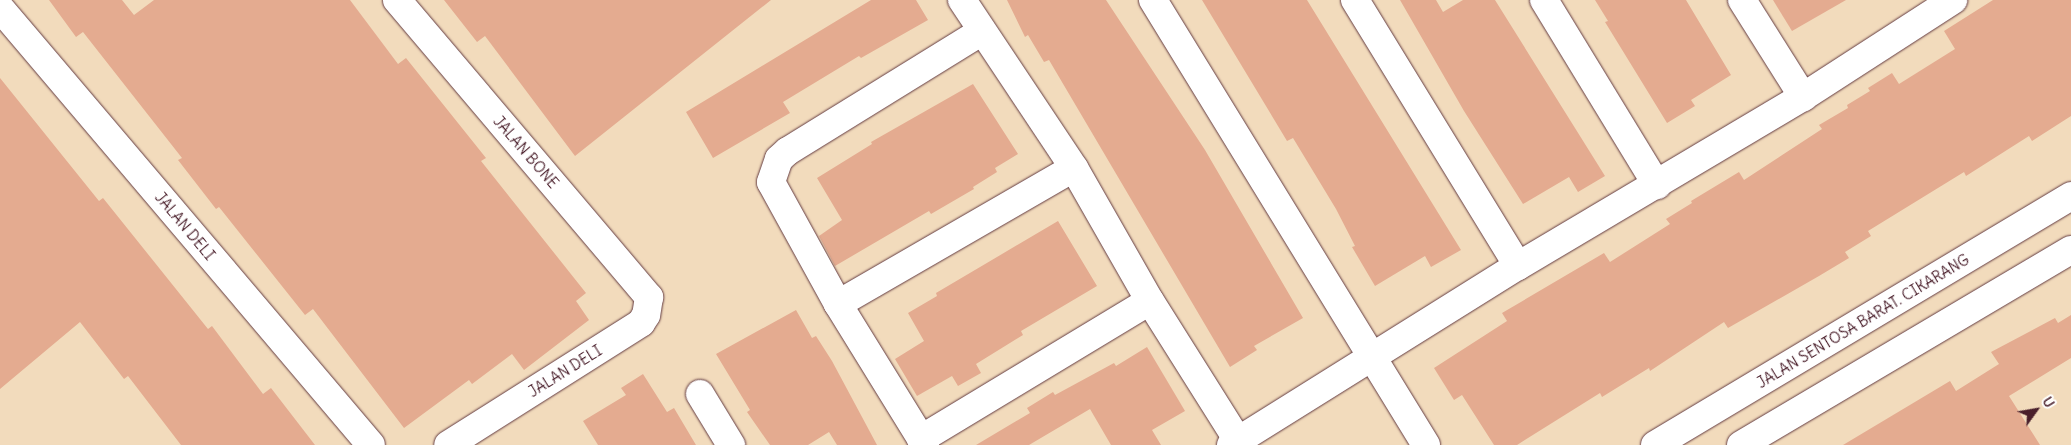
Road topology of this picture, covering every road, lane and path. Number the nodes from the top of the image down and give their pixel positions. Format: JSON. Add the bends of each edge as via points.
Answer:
{"nodes":[{"id":1,"x":397,"y":0,"type":"edge"},
{"id":2,"x":962,"y":0,"type":"edge"},
{"id":3,"x":1153,"y":0,"type":"edge"},
{"id":4,"x":1355,"y":0,"type":"edge"},
{"id":5,"x":1544,"y":0,"type":"edge"},
{"id":6,"x":1742,"y":0,"type":"edge"},
{"id":7,"x":1939,"y":3,"type":"edge"},
{"id":8,"x":0,"y":8,"type":"edge"},
{"id":9,"x":982,"y":31,"type":"junction"},
{"id":10,"x":1803,"y":97,"type":"junction"},
{"id":11,"x":1074,"y":168,"type":"junction"},
{"id":12,"x":1657,"y":184,"type":"junction"},
{"id":13,"x":2071,"y":196,"type":"edge"},
{"id":14,"x":2071,"y":250,"type":"edge"},
{"id":15,"x":1518,"y":266,"type":"junction"},
{"id":16,"x":1150,"y":301,"type":"junction"},
{"id":17,"x":838,"y":304,"type":"junction"},
{"id":18,"x":648,"y":306,"type":"joint"},
{"id":19,"x":1370,"y":357,"type":"junction"},
{"id":20,"x":700,"y":394,"type":"dead end"},
{"id":21,"x":923,"y":442,"type":"edge"},
{"id":22,"x":1234,"y":443,"type":"edge"},
{"id":23,"x":371,"y":445,"type":"edge"},
{"id":24,"x":448,"y":445,"type":"edge"},
{"id":25,"x":731,"y":445,"type":"edge"},
{"id":26,"x":1426,"y":445,"type":"edge"},
{"id":27,"x":1655,"y":445,"type":"edge"},
{"id":28,"x":1741,"y":445,"type":"edge"}],
"edges":[{"from":1,"to":18,"type":"street","name":"JALAN BONE","via":[[644,289],[649,296]]},
{"from":2,"to":9,"type":"street"},
{"from":3,"to":19,"type":"street"},
{"from":4,"to":15,"type":"street"},
{"from":5,"to":12,"type":"street"},
{"from":6,"to":10,"type":"street"},
{"from":7,"to":10,"type":"street"},
{"from":8,"to":23,"type":"street","name":"JALAN DELI"},
{"from":9,"to":11,"type":"street"},
{"from":9,"to":17,"type":"street","via":[[779,159],[771,182]]},
{"from":10,"to":12,"type":"street"},
{"from":11,"to":16,"type":"street"},
{"from":11,"to":17,"type":"street"},
{"from":12,"to":15,"type":"street"},
{"from":13,"to":27,"type":"street","name":"JALAN SENTOSA BARAT. CIKARANG"},
{"from":14,"to":28,"type":"street"},
{"from":15,"to":19,"type":"street"},
{"from":16,"to":21,"type":"street"},
{"from":16,"to":22,"type":"street"},
{"from":17,"to":21,"type":"street"},
{"from":18,"to":24,"type":"street","name":"JALAN DELI","via":[[640,323]]},
{"from":19,"to":22,"type":"street"},
{"from":19,"to":26,"type":"street"},
{"from":20,"to":25,"type":"street"}]}
